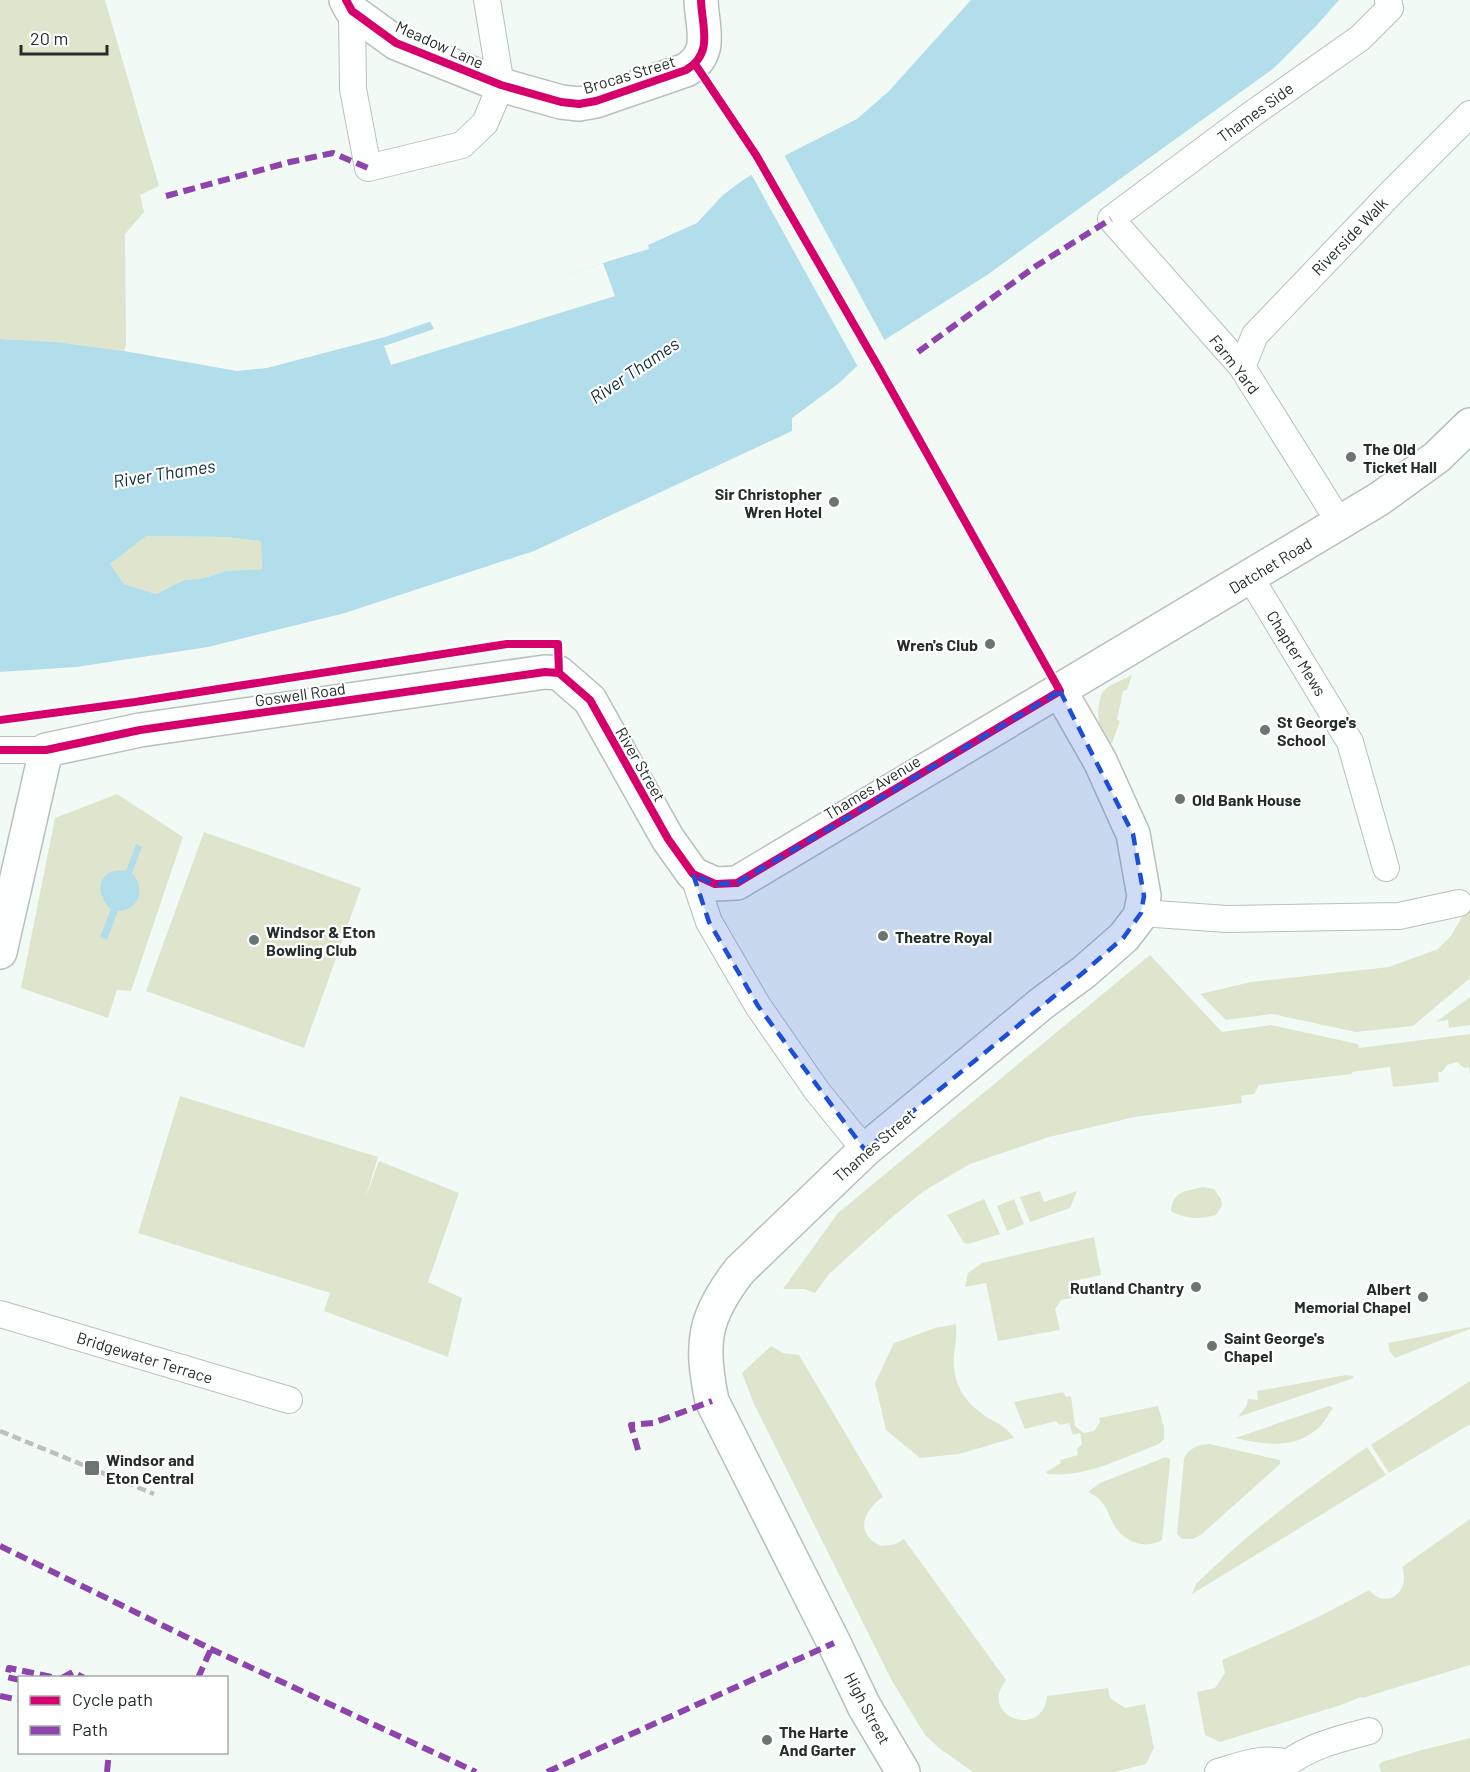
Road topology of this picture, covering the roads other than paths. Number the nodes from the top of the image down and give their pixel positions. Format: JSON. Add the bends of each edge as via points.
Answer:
{"nodes":[{"id":1,"x":486,"y":0,"type":"edge"},
{"id":2,"x":701,"y":0,"type":"edge"},
{"id":3,"x":1388,"y":0,"type":"edge"},
{"id":4,"x":349,"y":5,"type":"edge"},
{"id":5,"x":501,"y":85,"type":"junction"},
{"id":6,"x":1470,"y":114,"type":"edge"},
{"id":7,"x":1111,"y":219,"type":"joint"},
{"id":8,"x":1242,"y":367,"type":"junction"},
{"id":9,"x":1470,"y":425,"type":"edge"},
{"id":10,"x":1340,"y":523,"type":"junction"},
{"id":11,"x":1250,"y":576,"type":"junction"},
{"id":12,"x":559,"y":673,"type":"joint"},
{"id":13,"x":1060,"y":691,"type":"junction"},
{"id":14,"x":0,"y":750,"type":"edge"},
{"id":15,"x":46,"y":750,"type":"junction"},
{"id":16,"x":1386,"y":868,"type":"dead end"},
{"id":17,"x":693,"y":874,"type":"junction"},
{"id":18,"x":1459,"y":903,"type":"dead end"},
{"id":19,"x":1141,"y":913,"type":"junction"},
{"id":20,"x":0,"y":952,"type":"edge"},
{"id":21,"x":865,"y":1150,"type":"junction"},
{"id":22,"x":0,"y":1314,"type":"edge"},
{"id":23,"x":289,"y":1401,"type":"dead end"},
{"id":24,"x":834,"y":1643,"type":"joint"},
{"id":25,"x":1368,"y":1731,"type":"dead end"},
{"id":26,"x":1290,"y":1768,"type":"edge"},
{"id":27,"x":903,"y":1772,"type":"edge"},
{"id":28,"x":1218,"y":1772,"type":"edge"}],
"edges":[{"from":1,"to":5,"type":"street"},
{"from":2,"to":5,"type":"main road","name":"Brocas Street","via":[[703,54],[686,70],[579,104]]},
{"from":3,"to":7,"type":"street","name":"Thames Side","via":[[1390,8],[1360,38]]},
{"from":4,"to":5,"type":"main road","name":"Meadow Lane","via":[[396,44]]},
{"from":4,"to":5,"type":"street","via":[[353,89],[368,168],[462,146],[485,123]]},
{"from":6,"to":8,"type":"street","name":"Riverside Walk","via":[[1255,335]]},
{"from":7,"to":8,"type":"street","name":"Farm Yard"},
{"from":8,"to":10,"type":"street","name":"Farm Yard"},
{"from":9,"to":10,"type":"main road","name":"Datchet Road","via":[[1437,457]]},
{"from":10,"to":11,"type":"main road","name":"Datchet Road"},
{"from":11,"to":13,"type":"main road","name":"Datchet Road"},
{"from":11,"to":16,"type":"street","name":"Chapter Mews","via":[[1350,742]]},
{"from":12,"to":15,"type":"main road","name":"Goswell Road","via":[[140,730]]},
{"from":12,"to":17,"type":"main road","name":"River Street","via":[[590,700],[668,839]]},
{"from":13,"to":17,"type":"main road","name":"Thames Avenue","via":[[737,883],[715,884]]},
{"from":13,"to":19,"type":"main road","via":[[1100,761],[1133,834],[1144,896]]},
{"from":14,"to":15,"type":"street"},
{"from":15,"to":20,"type":"main road"},
{"from":17,"to":21,"type":"street","name":"River Street","via":[[709,922],[758,1006],[817,1091]]},
{"from":18,"to":19,"type":"street","via":[[1399,916],[1227,919]]},
{"from":19,"to":21,"type":"main road","name":"Thames Street","via":[[1124,938]]},
{"from":21,"to":24,"type":"main road","name":"Thames Street","via":[[740,1270],[724,1290],[706,1338],[705,1367],[712,1401]]},
{"from":22,"to":23,"type":"street","name":"Bridgewater Terrace"},
{"from":24,"to":27,"type":"main road","name":"High Street","via":[[864,1706]]},
{"from":25,"to":26,"type":"street","via":[[1316,1746],[1300,1754]]},
{"from":26,"to":28,"type":"street","via":[[1274,1759]]}]}
